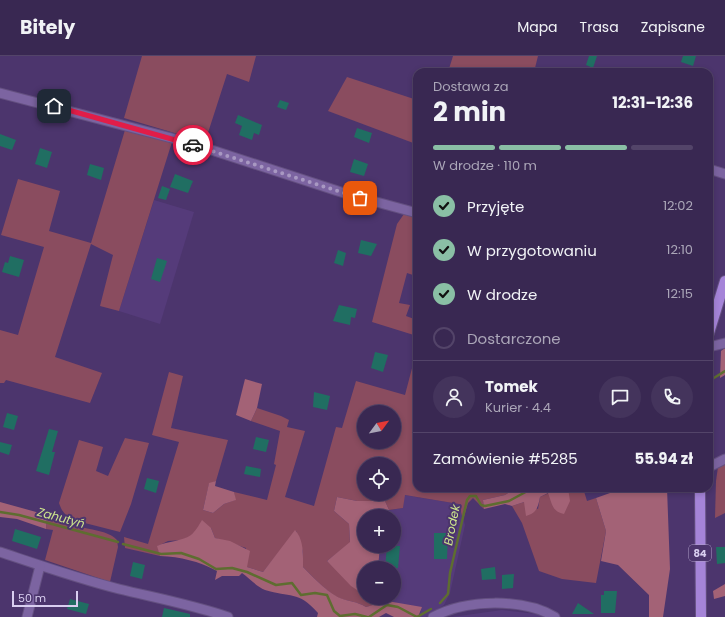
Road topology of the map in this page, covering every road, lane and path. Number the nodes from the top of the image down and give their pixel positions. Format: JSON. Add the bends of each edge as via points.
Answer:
{"nodes":[{"id":1,"x":0,"y":93,"type":"edge"},
{"id":2,"x":713,"y":170,"type":"edge"},
{"id":3,"x":725,"y":174,"type":"edge"},
{"id":4,"x":413,"y":212,"type":"edge"},
{"id":5,"x":725,"y":281,"type":"edge"},
{"id":6,"x":713,"y":320,"type":"edge"},
{"id":7,"x":725,"y":343,"type":"edge"},
{"id":8,"x":713,"y":346,"type":"edge"},
{"id":9,"x":725,"y":459,"type":"edge"},
{"id":10,"x":713,"y":465,"type":"edge"},
{"id":11,"x":700,"y":492,"type":"edge"},
{"id":12,"x":0,"y":552,"type":"edge"},
{"id":13,"x":40,"y":566,"type":"junction"},
{"id":14,"x":27,"y":617,"type":"edge"},
{"id":15,"x":228,"y":617,"type":"edge"},
{"id":16,"x":433,"y":617,"type":"edge"},
{"id":17,"x":555,"y":617,"type":"edge"},
{"id":18,"x":701,"y":617,"type":"edge"}],
"edges":[{"from":1,"to":4,"type":"street","via":[[187,142],[347,194]]},
{"from":2,"to":3,"type":"street"},
{"from":5,"to":6,"type":"main road"},
{"from":7,"to":8,"type":"street"},
{"from":9,"to":10,"type":"street"},
{"from":11,"to":18,"type":"main road","number":"84"},
{"from":12,"to":13,"type":"street"},
{"from":13,"to":14,"type":"street"},
{"from":13,"to":15,"type":"street","via":[[118,589],[199,607]]},
{"from":16,"to":17,"type":"street","via":[[458,608],[511,604],[544,610]]}]}
